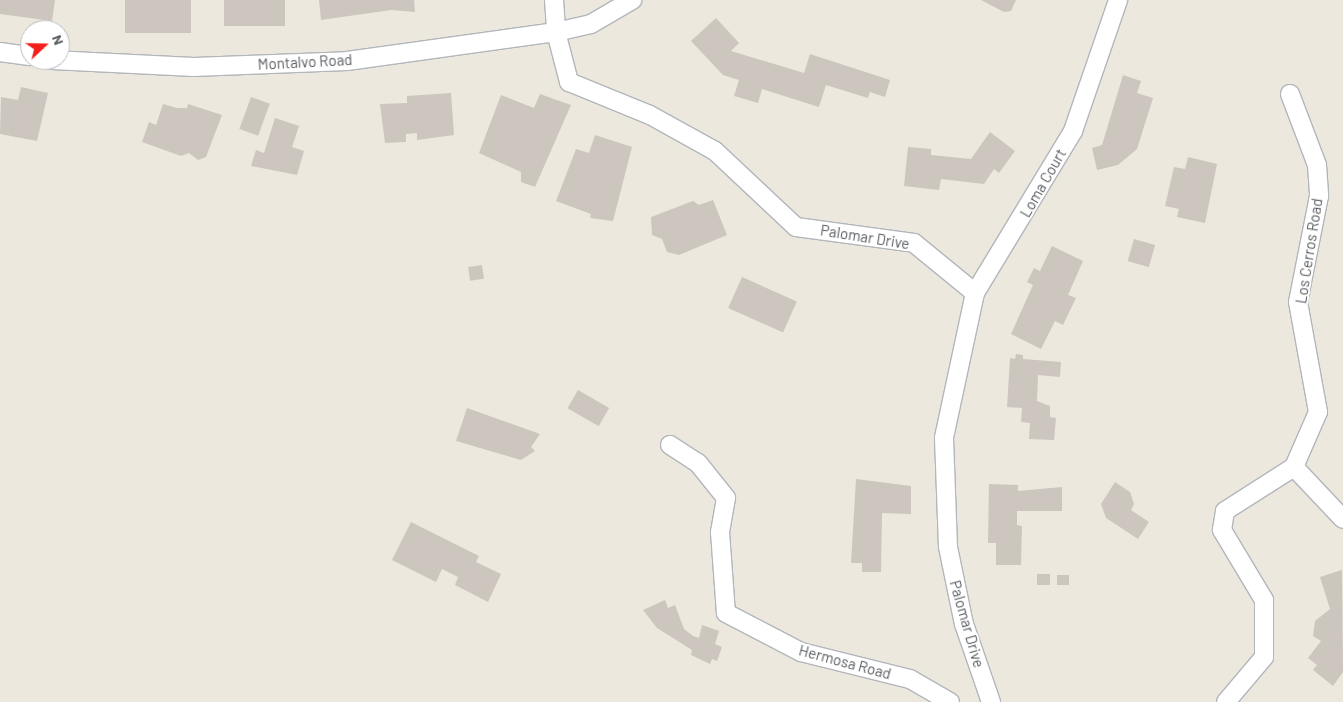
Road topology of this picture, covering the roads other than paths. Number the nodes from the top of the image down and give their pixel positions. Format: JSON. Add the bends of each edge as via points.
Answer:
{"nodes":[{"id":1,"x":554,"y":0,"type":"edge"},
{"id":2,"x":632,"y":0,"type":"edge"},
{"id":3,"x":1118,"y":0,"type":"edge"},
{"id":4,"x":556,"y":32,"type":"junction"},
{"id":5,"x":0,"y":52,"type":"edge"},
{"id":6,"x":20,"y":55,"type":"edge"},
{"id":7,"x":70,"y":61,"type":"edge"},
{"id":8,"x":1290,"y":94,"type":"dead end"},
{"id":9,"x":976,"y":293,"type":"junction"},
{"id":10,"x":670,"y":445,"type":"dead end"},
{"id":11,"x":1294,"y":467,"type":"junction"},
{"id":12,"x":1343,"y":519,"type":"edge"},
{"id":13,"x":950,"y":702,"type":"edge"},
{"id":14,"x":991,"y":702,"type":"edge"},
{"id":15,"x":1226,"y":702,"type":"edge"}],
"edges":[{"from":1,"to":4,"type":"street","name":"Palomar Drive"},
{"from":2,"to":4,"type":"street","name":"Montalvo Road","via":[[592,24]]},
{"from":3,"to":9,"type":"street","name":"Loma Court","via":[[1086,102],[1056,163]]},
{"from":4,"to":7,"type":"street","name":"Montalvo Road","via":[[347,61],[194,67]]},
{"from":4,"to":9,"type":"street","name":"Palomar Drive","via":[[569,82],[650,115],[714,151],[796,227],[914,243]]},
{"from":5,"to":6,"type":"street"},
{"from":8,"to":11,"type":"street","name":"Los Cerros Road","via":[[1317,165],[1319,196],[1298,302],[1318,412]]},
{"from":9,"to":14,"type":"street","name":"Palomar Drive","via":[[944,438],[948,547],[964,624]]},
{"from":10,"to":13,"type":"street","name":"Hermosa Road","via":[[698,463],[726,498],[720,532],[726,613],[801,652],[910,679]]},
{"from":11,"to":12,"type":"street"},
{"from":11,"to":15,"type":"street","via":[[1225,511],[1222,530],[1264,600],[1264,656]]}]}
